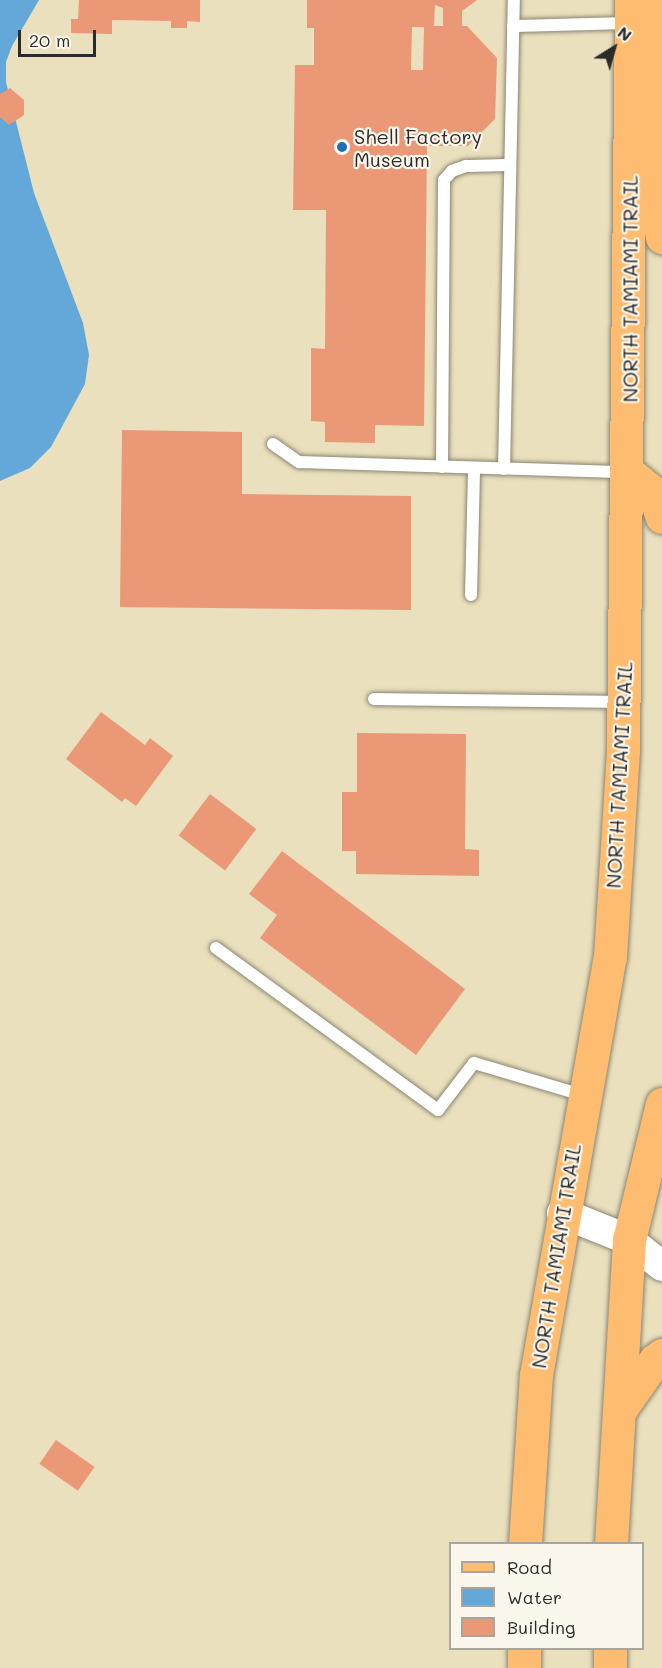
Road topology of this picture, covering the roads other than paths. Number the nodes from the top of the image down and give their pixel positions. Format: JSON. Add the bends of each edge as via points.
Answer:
{"nodes":[{"id":1,"x":514,"y":0,"type":"edge"},
{"id":2,"x":654,"y":0,"type":"edge"},
{"id":3,"x":631,"y":11,"type":"edge"},
{"id":4,"x":513,"y":26,"type":"junction"},
{"id":5,"x":510,"y":165,"type":"junction"},
{"id":6,"x":662,"y":237,"type":"edge"},
{"id":7,"x":273,"y":444,"type":"dead end"},
{"id":8,"x":442,"y":467,"type":"junction"},
{"id":9,"x":474,"y":468,"type":"junction"},
{"id":10,"x":504,"y":469,"type":"junction"},
{"id":11,"x":628,"y":472,"type":"junction"},
{"id":12,"x":662,"y":517,"type":"edge"},
{"id":13,"x":471,"y":595,"type":"dead end"},
{"id":14,"x":374,"y":699,"type":"dead end"},
{"id":15,"x":624,"y":702,"type":"junction"},
{"id":16,"x":216,"y":948,"type":"dead end"},
{"id":17,"x":584,"y":1096,"type":"junction"},
{"id":18,"x":662,"y":1104,"type":"edge"},
{"id":19,"x":562,"y":1213,"type":"junction"},
{"id":20,"x":629,"y":1240,"type":"junction"},
{"id":21,"x":662,"y":1266,"type":"edge"},
{"id":22,"x":662,"y":1355,"type":"edge"},
{"id":23,"x":620,"y":1410,"type":"junction"},
{"id":24,"x":525,"y":1542,"type":"edge"},
{"id":25,"x":611,"y":1542,"type":"edge"},
{"id":26,"x":524,"y":1650,"type":"edge"},
{"id":27,"x":610,"y":1650,"type":"edge"},
{"id":28,"x":524,"y":1668,"type":"edge"},
{"id":29,"x":610,"y":1668,"type":"edge"}],
"edges":[{"from":1,"to":4,"type":"lane"},
{"from":2,"to":6,"type":"main road","via":[[654,194]]},
{"from":3,"to":4,"type":"lane"},
{"from":3,"to":11,"type":"main road","name":"NORTH TAMIAMI TRAIL"},
{"from":4,"to":5,"type":"lane"},
{"from":5,"to":8,"type":"lane","via":[[466,166],[444,180]]},
{"from":5,"to":10,"type":"lane"},
{"from":7,"to":8,"type":"lane","via":[[299,462]]},
{"from":8,"to":9,"type":"lane"},
{"from":9,"to":10,"type":"lane"},
{"from":9,"to":13,"type":"lane"},
{"from":10,"to":11,"type":"lane"},
{"from":11,"to":12,"type":"main road","via":[[654,493]]},
{"from":11,"to":15,"type":"main road","name":"NORTH TAMIAMI TRAIL"},
{"from":14,"to":15,"type":"lane"},
{"from":15,"to":17,"type":"main road","name":"NORTH TAMIAMI TRAIL","via":[[610,957]]},
{"from":16,"to":17,"type":"lane","via":[[438,1110],[474,1063]]},
{"from":17,"to":19,"type":"main road","name":"NORTH TAMIAMI TRAIL"},
{"from":18,"to":20,"type":"main road"},
{"from":19,"to":20,"type":"street"},
{"from":19,"to":24,"type":"main road","name":"NORTH TAMIAMI TRAIL","via":[[536,1374]]},
{"from":20,"to":21,"type":"street"},
{"from":20,"to":23,"type":"main road"},
{"from":22,"to":23,"type":"main road"},
{"from":23,"to":25,"type":"main road"},
{"from":26,"to":28,"type":"main road"},
{"from":27,"to":29,"type":"main road"}]}
